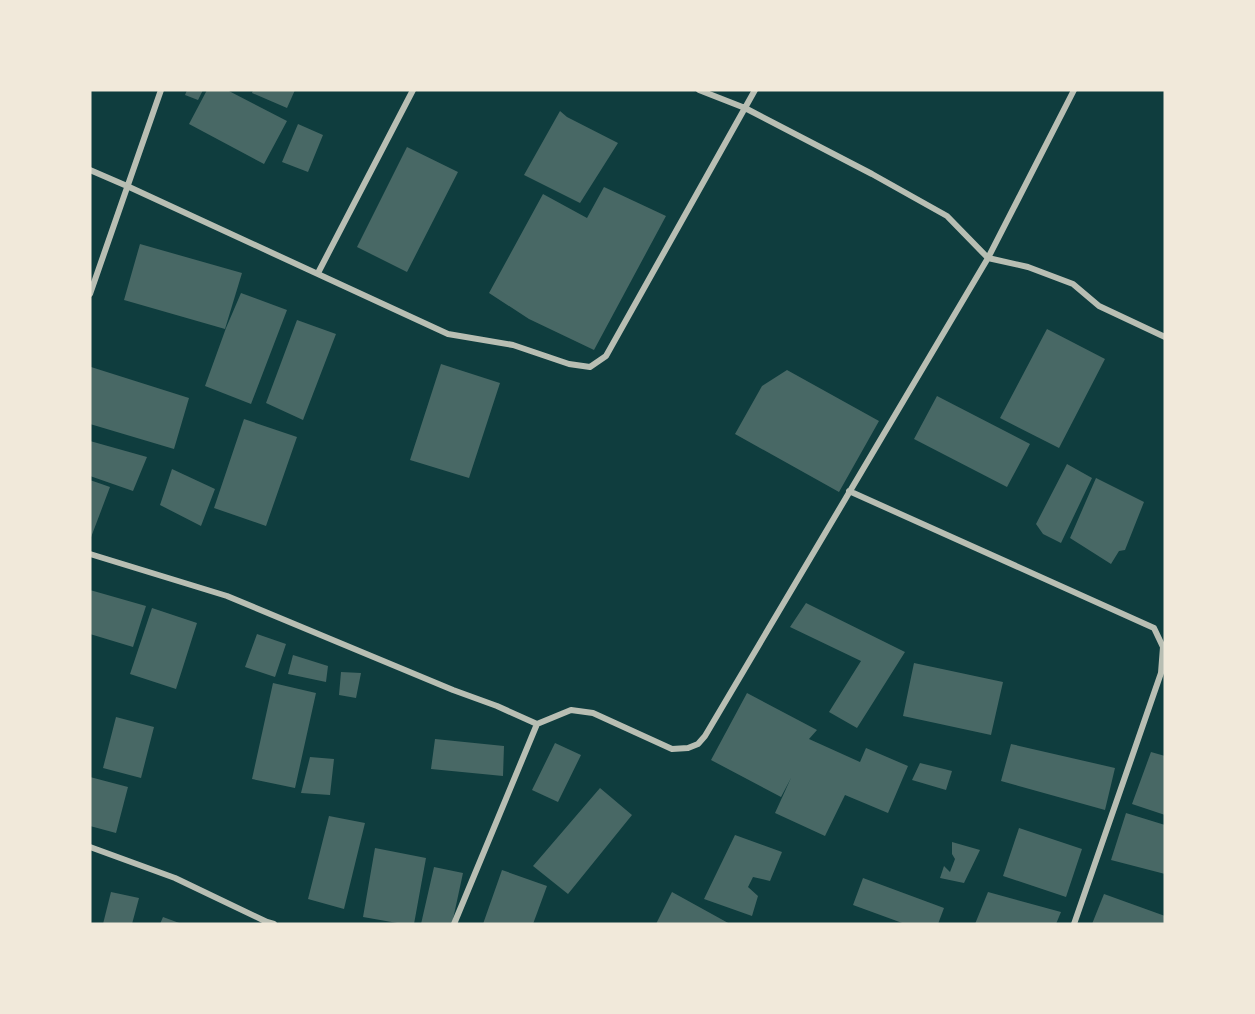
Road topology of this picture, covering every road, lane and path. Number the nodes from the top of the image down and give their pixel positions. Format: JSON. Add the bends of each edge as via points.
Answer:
{"nodes":[{"id":1,"x":161,"y":90,"type":"edge"},
{"id":2,"x":413,"y":90,"type":"edge"},
{"id":3,"x":699,"y":90,"type":"edge"},
{"id":4,"x":755,"y":90,"type":"edge"},
{"id":5,"x":1074,"y":90,"type":"edge"},
{"id":6,"x":745,"y":108,"type":"junction"},
{"id":7,"x":90,"y":170,"type":"edge"},
{"id":8,"x":127,"y":186,"type":"junction"},
{"id":9,"x":988,"y":258,"type":"junction"},
{"id":10,"x":318,"y":273,"type":"junction"},
{"id":11,"x":90,"y":294,"type":"edge"},
{"id":12,"x":1165,"y":337,"type":"edge"},
{"id":13,"x":849,"y":491,"type":"junction"},
{"id":14,"x":90,"y":554,"type":"edge"},
{"id":15,"x":537,"y":724,"type":"junction"},
{"id":16,"x":90,"y":848,"type":"edge"},
{"id":17,"x":274,"y":924,"type":"edge"},
{"id":18,"x":454,"y":924,"type":"edge"},
{"id":19,"x":1074,"y":924,"type":"edge"}],
"edges":[{"from":1,"to":8,"type":"street"},
{"from":2,"to":10,"type":"street"},
{"from":3,"to":6,"type":"street"},
{"from":4,"to":6,"type":"street"},
{"from":5,"to":9,"type":"street"},
{"from":6,"to":9,"type":"street","via":[[947,216]]},
{"from":6,"to":10,"type":"street","via":[[606,356],[590,367],[513,345],[448,334]]},
{"from":7,"to":8,"type":"street"},
{"from":8,"to":10,"type":"street"},
{"from":8,"to":11,"type":"street"},
{"from":9,"to":12,"type":"street","via":[[1028,267],[1073,284],[1099,306]]},
{"from":9,"to":13,"type":"street"},
{"from":13,"to":15,"type":"street","via":[[698,744],[672,749],[593,713],[571,710]]},
{"from":13,"to":19,"type":"street","via":[[1154,628],[1163,647],[1161,673]]},
{"from":14,"to":15,"type":"street","via":[[226,596]]},
{"from":15,"to":18,"type":"street"},
{"from":16,"to":17,"type":"street","via":[[175,878]]}]}
